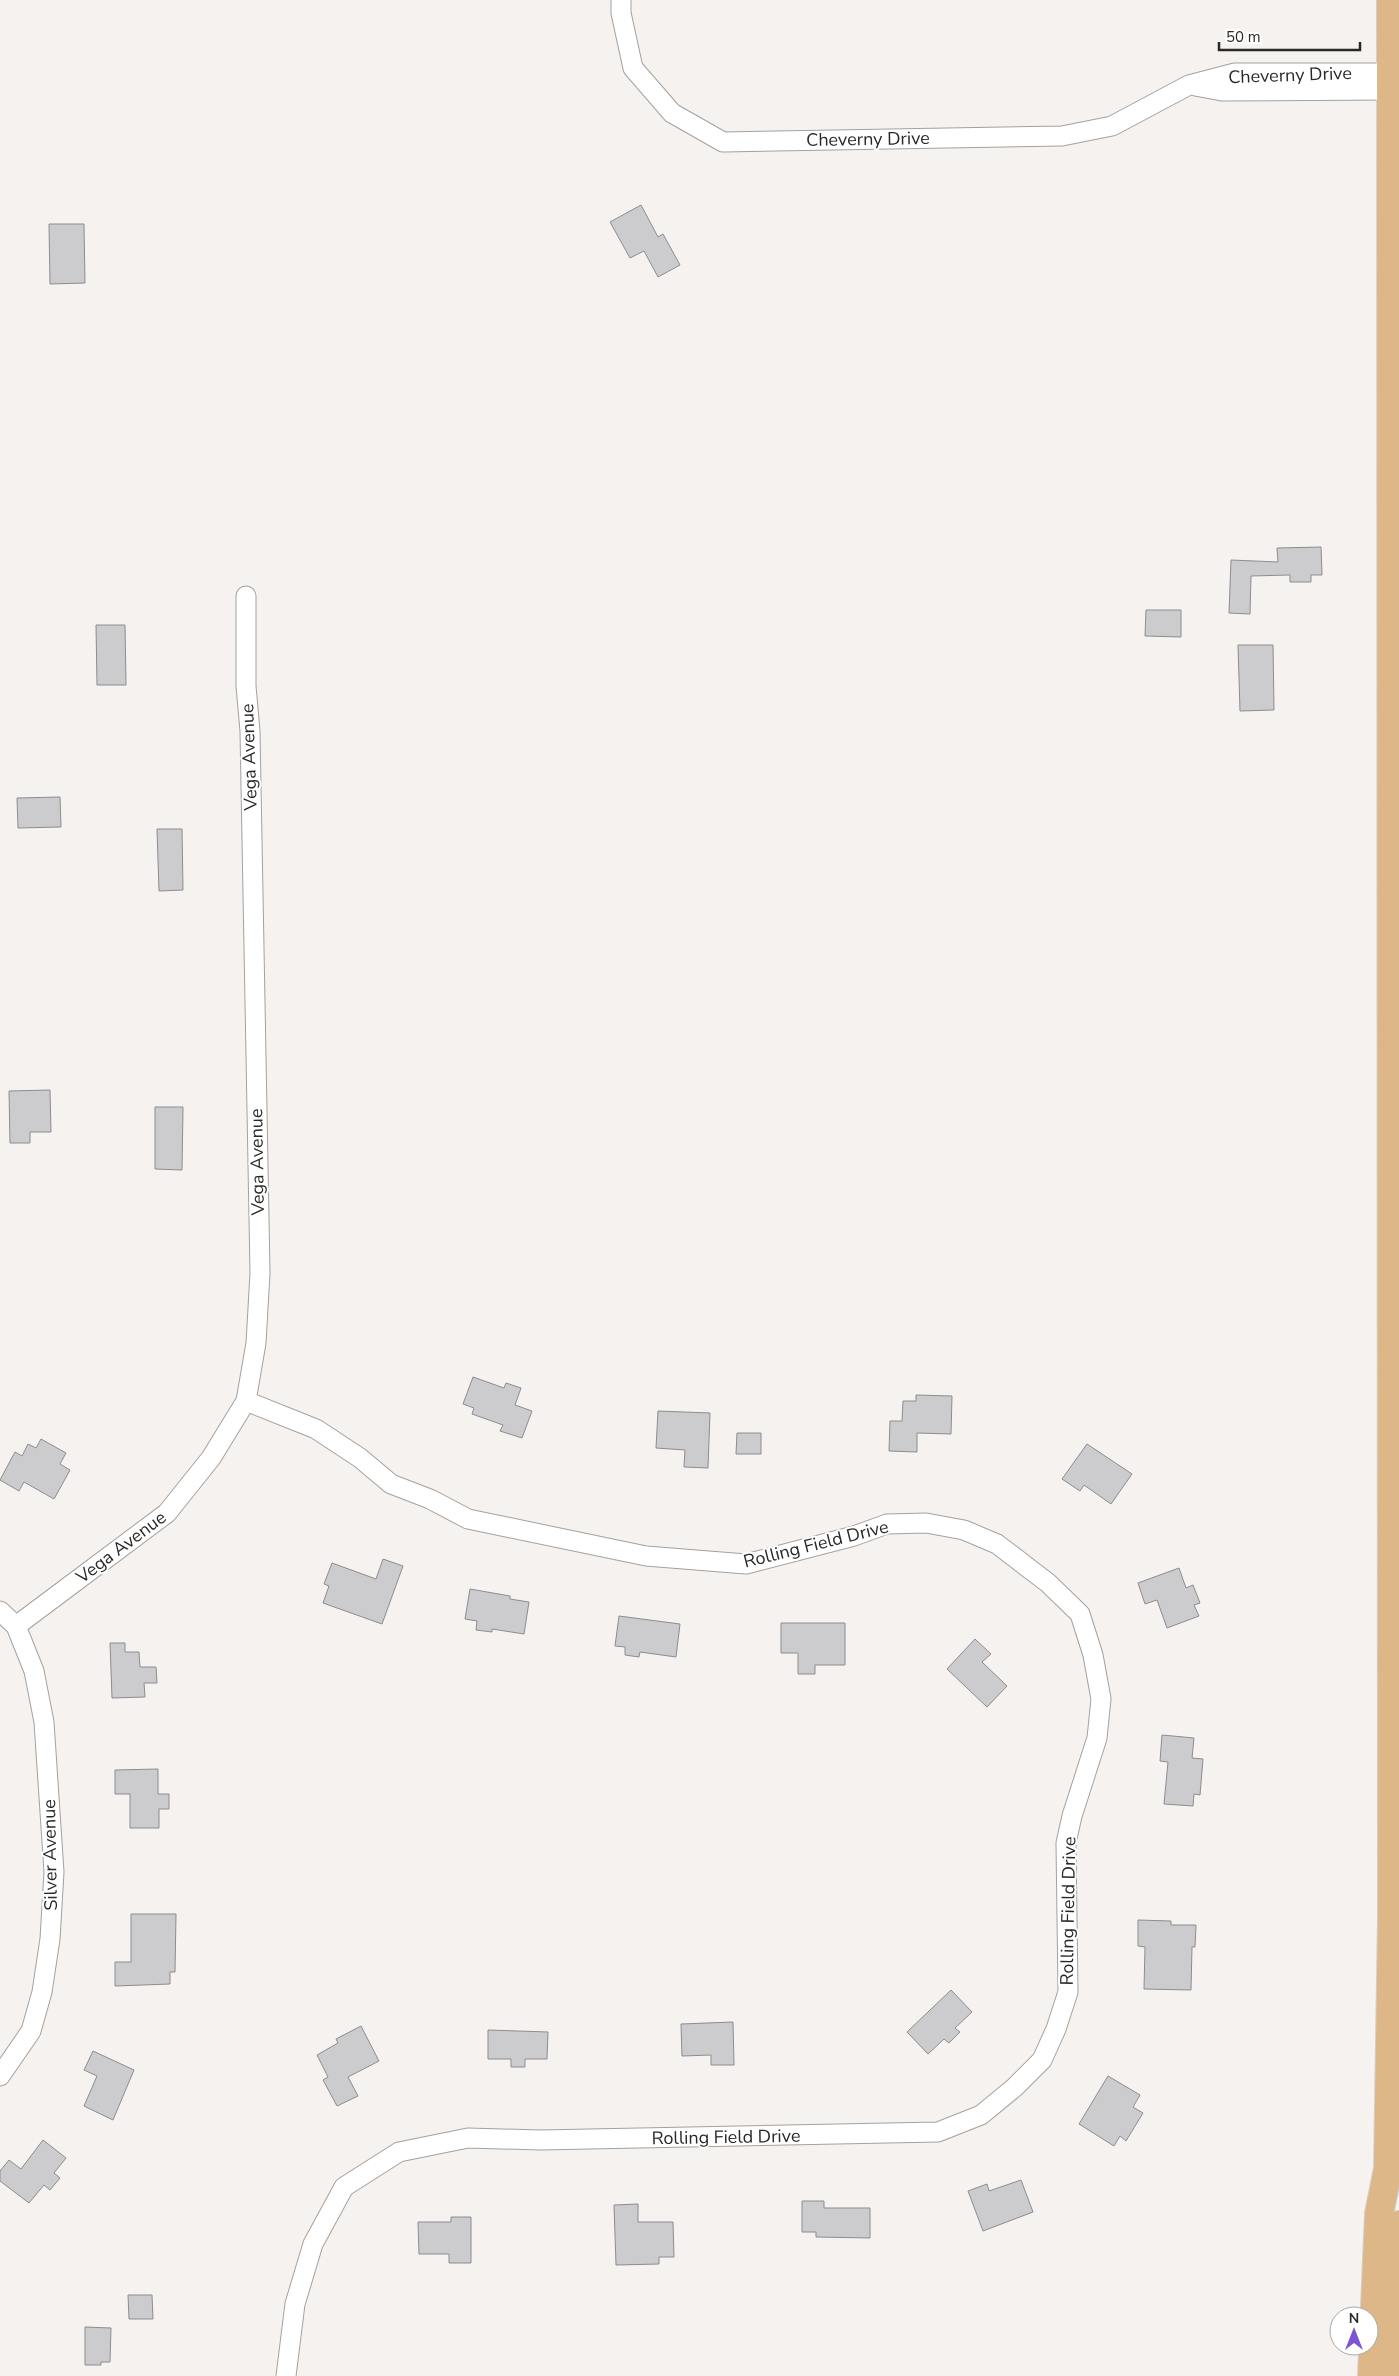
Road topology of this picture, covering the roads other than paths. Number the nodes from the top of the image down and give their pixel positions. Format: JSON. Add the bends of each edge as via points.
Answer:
{"nodes":[{"id":1,"x":620,"y":0,"type":"edge"},
{"id":2,"x":1391,"y":0,"type":"edge"},
{"id":3,"x":1392,"y":81,"type":"junction"},
{"id":4,"x":246,"y":596,"type":"dead end"},
{"id":5,"x":1396,"y":930,"type":"edge"},
{"id":6,"x":246,"y":1401,"type":"junction"},
{"id":7,"x":0,"y":1611,"type":"edge"},
{"id":8,"x":16,"y":1626,"type":"junction"},
{"id":9,"x":0,"y":2076,"type":"edge"},
{"id":10,"x":1388,"y":2169,"type":"junction"},
{"id":11,"x":1399,"y":2224,"type":"edge"},
{"id":12,"x":1372,"y":2364,"type":"edge"},
{"id":13,"x":286,"y":2376,"type":"edge"},
{"id":14,"x":1354,"y":2376,"type":"edge"},
{"id":15,"x":1392,"y":2376,"type":"edge"}],
"edges":[{"from":1,"to":3,"type":"street","name":"Cheverny Drive","via":[[633,68],[672,113],[723,142],[1062,136],[1112,126],[1189,85],[1235,73]]},
{"from":2,"to":3,"type":"main road"},
{"from":3,"to":5,"type":"main road"},
{"from":4,"to":6,"type":"street","name":"Vega Avenue","via":[[260,1272],[256,1343]]},
{"from":5,"to":10,"type":"main road"},
{"from":6,"to":8,"type":"street","name":"Vega Avenue","via":[[211,1458],[168,1513]]},
{"from":6,"to":13,"type":"street","name":"Rolling Field Drive","via":[[316,1429],[360,1458],[391,1484],[468,1519],[646,1556],[746,1564],[844,1539],[887,1524],[926,1523],[964,1530],[997,1544],[1023,1562],[1080,1614],[1093,1655],[1101,1699],[1097,1738],[1066,1843],[1068,1992],[1042,2060],[982,2115],[938,2132],[550,2140],[468,2138],[399,2152],[344,2187],[313,2244],[295,2304]]},
{"from":7,"to":8,"type":"street"},
{"from":8,"to":9,"type":"street","name":"Silver Avenue","via":[[34,1671],[44,1722],[54,1872],[50,1939],[40,2000],[31,2032]]},
{"from":10,"to":11,"type":"main road"},
{"from":10,"to":12,"type":"main road","via":[[1379,2214]]},
{"from":11,"to":15,"type":"main road"},
{"from":12,"to":14,"type":"main road"}]}
